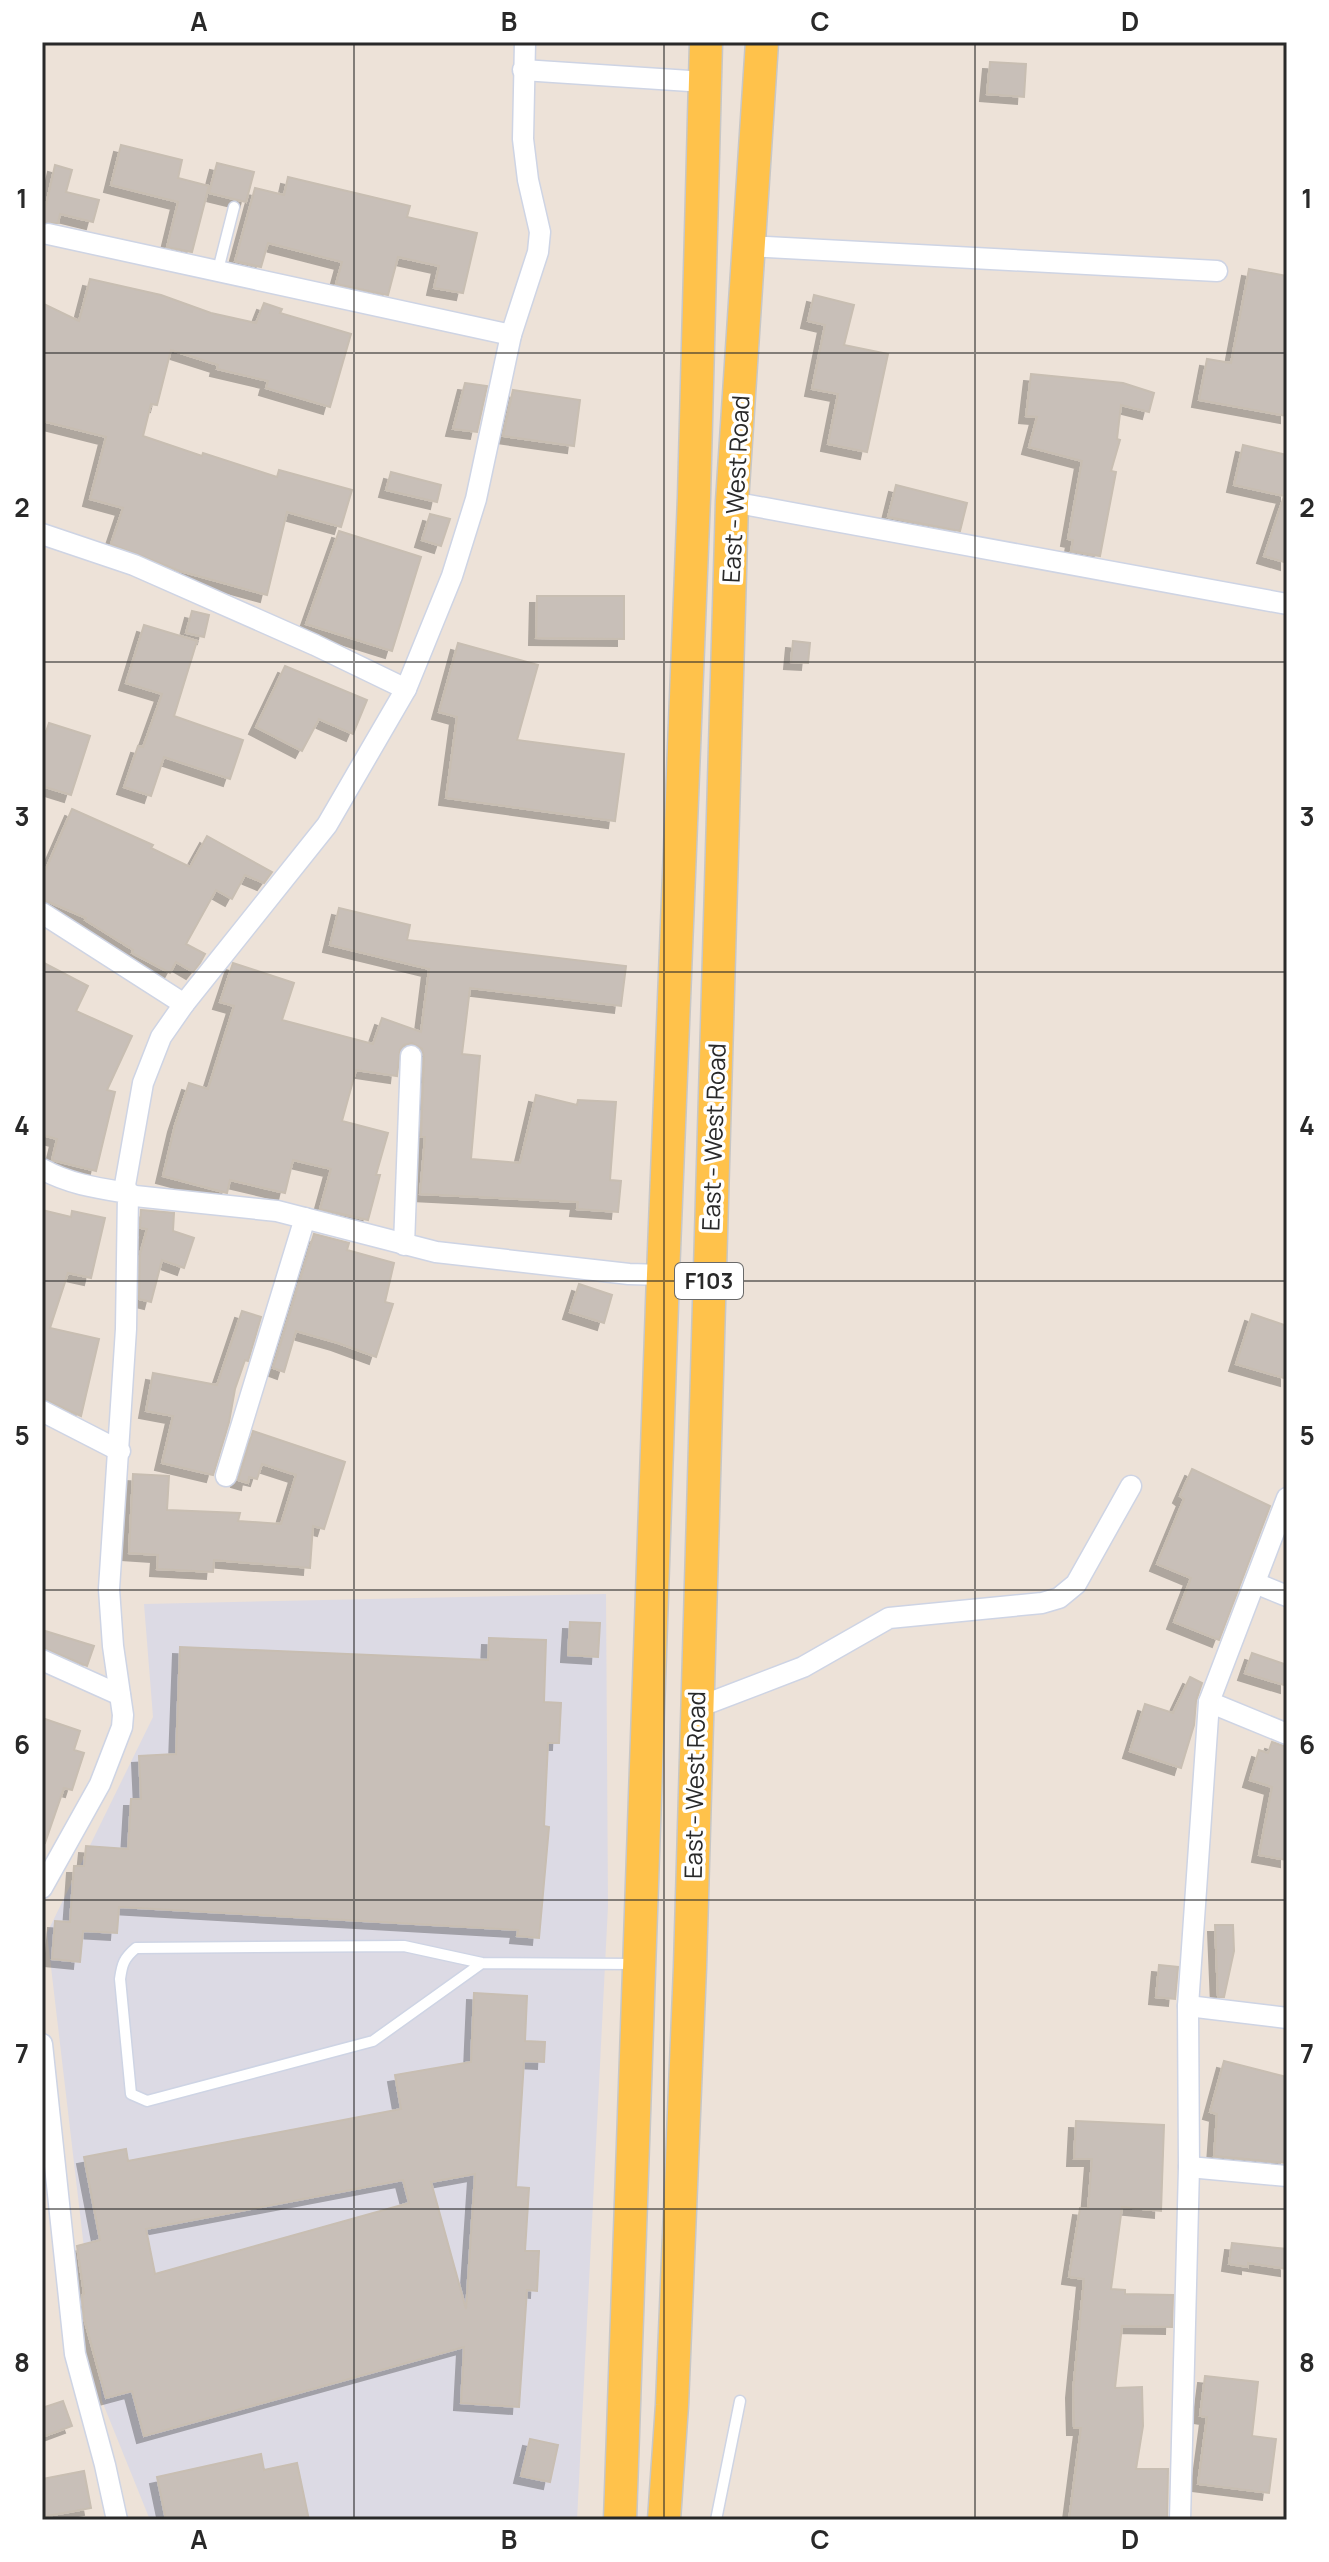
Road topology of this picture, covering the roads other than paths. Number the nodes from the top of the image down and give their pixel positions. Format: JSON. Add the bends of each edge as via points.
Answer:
{"nodes":[{"id":1,"x":525,"y":42,"type":"edge"},
{"id":2,"x":706,"y":42,"type":"edge"},
{"id":3,"x":762,"y":42,"type":"edge"},
{"id":4,"x":523,"y":70,"type":"junction"},
{"id":5,"x":705,"y":82,"type":"junction"},
{"id":6,"x":234,"y":207,"type":"dead end"},
{"id":7,"x":48,"y":234,"type":"dead end"},
{"id":8,"x":749,"y":246,"type":"junction"},
{"id":9,"x":218,"y":270,"type":"junction"},
{"id":10,"x":1217,"y":271,"type":"dead end"},
{"id":11,"x":511,"y":335,"type":"junction"},
{"id":12,"x":732,"y":502,"type":"junction"},
{"id":13,"x":42,"y":534,"type":"edge"},
{"id":14,"x":1287,"y":604,"type":"edge"},
{"id":15,"x":406,"y":689,"type":"junction"},
{"id":16,"x":42,"y":913,"type":"edge"},
{"id":17,"x":184,"y":1004,"type":"junction"},
{"id":18,"x":411,"y":1056,"type":"dead end"},
{"id":19,"x":42,"y":1169,"type":"edge"},
{"id":20,"x":128,"y":1193,"type":"junction"},
{"id":21,"x":305,"y":1218,"type":"junction"},
{"id":22,"x":404,"y":1245,"type":"junction"},
{"id":23,"x":663,"y":1275,"type":"junction"},
{"id":24,"x":42,"y":1411,"type":"edge"},
{"id":25,"x":120,"y":1451,"type":"junction"},
{"id":26,"x":226,"y":1476,"type":"dead end"},
{"id":27,"x":1131,"y":1486,"type":"dead end"},
{"id":28,"x":1287,"y":1498,"type":"edge"},
{"id":29,"x":1255,"y":1583,"type":"junction"},
{"id":30,"x":1287,"y":1596,"type":"edge"},
{"id":31,"x":42,"y":1660,"type":"edge"},
{"id":32,"x":120,"y":1695,"type":"junction"},
{"id":33,"x":1209,"y":1702,"type":"junction"},
{"id":34,"x":696,"y":1708,"type":"junction"},
{"id":35,"x":1287,"y":1734,"type":"edge"},
{"id":36,"x":42,"y":1888,"type":"edge"},
{"id":37,"x":482,"y":1963,"type":"junction"},
{"id":38,"x":638,"y":1964,"type":"junction"},
{"id":39,"x":1188,"y":2006,"type":"junction"},
{"id":40,"x":1287,"y":2018,"type":"edge"},
{"id":41,"x":42,"y":2044,"type":"edge"},
{"id":42,"x":1189,"y":2167,"type":"junction"},
{"id":43,"x":1287,"y":2176,"type":"edge"},
{"id":44,"x":740,"y":2401,"type":"dead end"},
{"id":45,"x":117,"y":2520,"type":"edge"},
{"id":46,"x":620,"y":2520,"type":"edge"},
{"id":47,"x":664,"y":2520,"type":"edge"},
{"id":48,"x":716,"y":2520,"type":"edge"},
{"id":49,"x":1180,"y":2520,"type":"edge"}],
"edges":[{"from":1,"to":4,"type":"street"},
{"from":2,"to":5,"type":"main road","name":"East - West Road","number":"F103"},
{"from":3,"to":8,"type":"main road","name":"East - West Road","number":"F103"},
{"from":4,"to":5,"type":"street"},
{"from":4,"to":11,"type":"street","via":[[523,139],[540,232]]},
{"from":5,"to":23,"type":"main road","name":"East - West Road","number":"F103","via":[[695,481]]},
{"from":6,"to":9,"type":"lane"},
{"from":7,"to":9,"type":"street"},
{"from":8,"to":10,"type":"street"},
{"from":8,"to":12,"type":"main road","name":"East - West Road","number":"F103"},
{"from":9,"to":11,"type":"street"},
{"from":11,"to":15,"type":"street","via":[[476,499],[452,576]]},
{"from":12,"to":14,"type":"street"},
{"from":12,"to":34,"type":"main road","name":"East - West Road","number":"F103"},
{"from":13,"to":15,"type":"street","via":[[134,565]]},
{"from":15,"to":17,"type":"street","via":[[327,825]]},
{"from":16,"to":17,"type":"street"},
{"from":17,"to":20,"type":"street","via":[[161,1037],[143,1083],[125,1185]]},
{"from":18,"to":22,"type":"street"},
{"from":19,"to":20,"type":"street","via":[[88,1187]]},
{"from":20,"to":21,"type":"street"},
{"from":20,"to":25,"type":"street"},
{"from":21,"to":22,"type":"street"},
{"from":21,"to":26,"type":"street"},
{"from":22,"to":23,"type":"street"},
{"from":23,"to":38,"type":"main road","name":"East - West Road","number":"F103"},
{"from":24,"to":25,"type":"street"},
{"from":25,"to":32,"type":"street","via":[[109,1589]]},
{"from":27,"to":34,"type":"street","via":[[1076,1584],[1059,1598],[889,1618],[803,1667]]},
{"from":28,"to":29,"type":"street"},
{"from":29,"to":30,"type":"street"},
{"from":29,"to":33,"type":"street"},
{"from":31,"to":32,"type":"street"},
{"from":32,"to":36,"type":"street","via":[[123,1715],[116,1746]]},
{"from":33,"to":35,"type":"street"},
{"from":33,"to":39,"type":"street"},
{"from":34,"to":47,"type":"main road","name":"East - West Road","number":"F103","via":[[690,1967]]},
{"from":37,"to":37,"type":"lane","via":[[404,1946],[136,1948],[122,1963],[120,1979],[131,2094],[147,2101],[373,2041]]},
{"from":37,"to":38,"type":"lane"},
{"from":38,"to":46,"type":"main road","name":"East - West Road","number":"F103"},
{"from":39,"to":40,"type":"street"},
{"from":39,"to":42,"type":"street"},
{"from":41,"to":45,"type":"street","via":[[75,2354]]},
{"from":42,"to":43,"type":"street"},
{"from":42,"to":49,"type":"street"},
{"from":44,"to":48,"type":"lane"}]}
